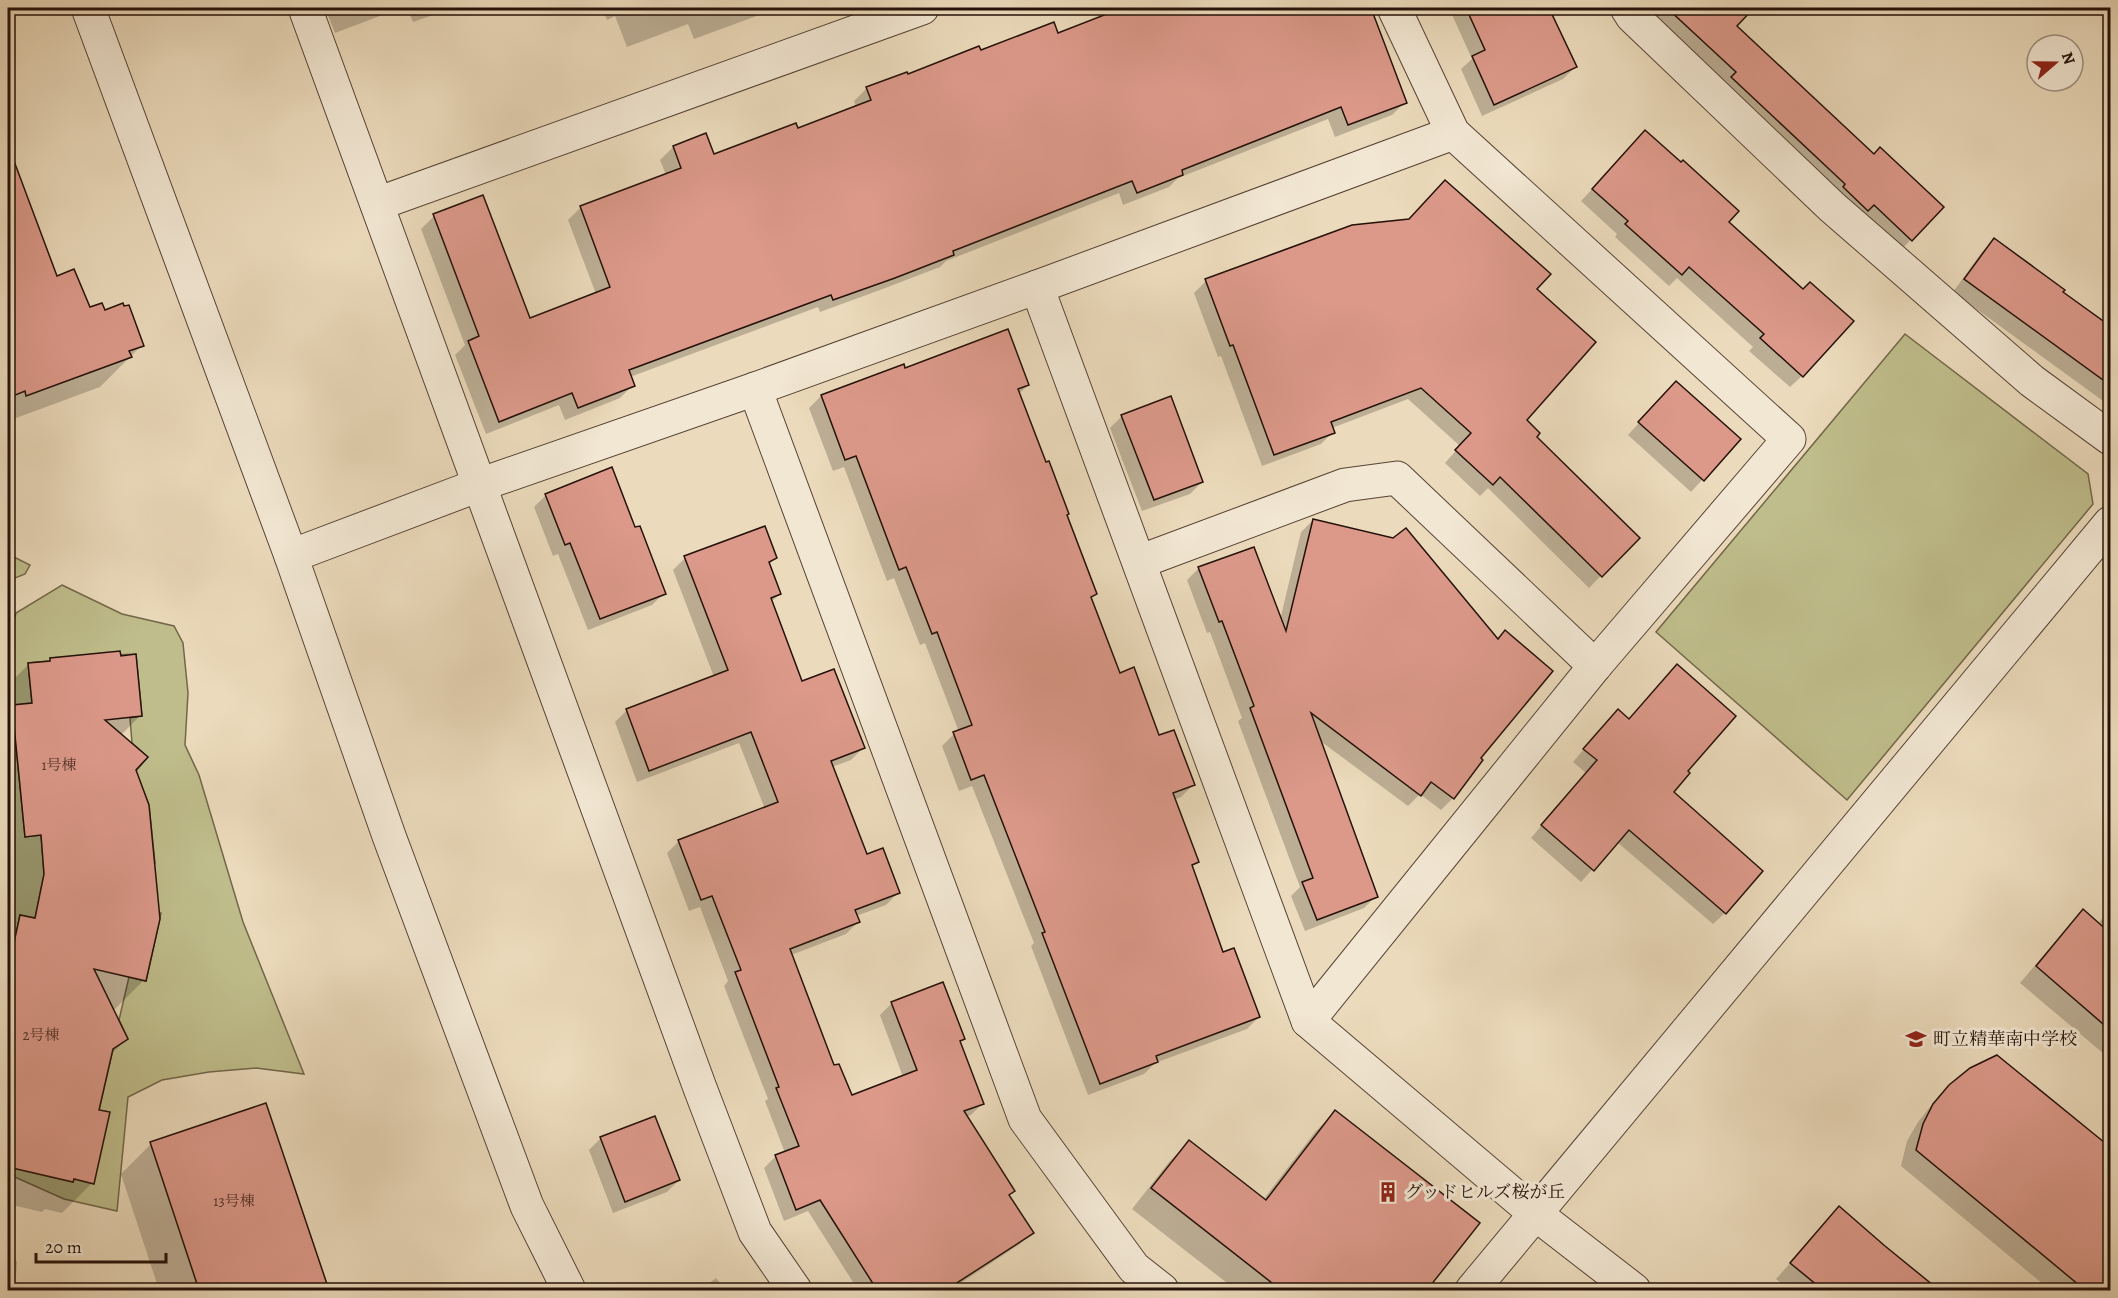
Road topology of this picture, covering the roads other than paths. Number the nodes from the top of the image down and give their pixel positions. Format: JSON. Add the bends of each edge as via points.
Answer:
{"nodes":[{"id":1,"x":88,"y":8,"type":"edge"},
{"id":2,"x":305,"y":8,"type":"edge"},
{"id":3,"x":922,"y":8,"type":"edge"},
{"id":4,"x":1394,"y":8,"type":"edge"},
{"id":5,"x":1628,"y":8,"type":"edge"},
{"id":6,"x":1453,"y":133,"type":"junction"},
{"id":7,"x":376,"y":204,"type":"junction"},
{"id":8,"x":1037,"y":287,"type":"junction"},
{"id":9,"x":755,"y":389,"type":"junction"},
{"id":10,"x":2110,"y":438,"type":"edge"},
{"id":11,"x":479,"y":485,"type":"junction"},
{"id":12,"x":2110,"y":523,"type":"edge"},
{"id":13,"x":291,"y":556,"type":"junction"},
{"id":14,"x":1139,"y":562,"type":"junction"},
{"id":15,"x":1595,"y":666,"type":"junction"},
{"id":16,"x":1308,"y":1021,"type":"junction"},
{"id":17,"x":1537,"y":1215,"type":"junction"},
{"id":18,"x":569,"y":1290,"type":"edge"},
{"id":19,"x":795,"y":1290,"type":"edge"},
{"id":20,"x":1162,"y":1290,"type":"edge"},
{"id":21,"x":1472,"y":1290,"type":"edge"},
{"id":22,"x":1634,"y":1290,"type":"edge"}],
"edges":[{"from":1,"to":13,"type":"street"},
{"from":2,"to":7,"type":"street"},
{"from":3,"to":7,"type":"street"},
{"from":4,"to":6,"type":"street"},
{"from":5,"to":10,"type":"street","via":[[1832,207],[2032,381]]},
{"from":6,"to":8,"type":"street"},
{"from":6,"to":15,"type":"street","via":[[1789,439]]},
{"from":7,"to":11,"type":"street"},
{"from":8,"to":9,"type":"street"},
{"from":8,"to":14,"type":"street"},
{"from":9,"to":11,"type":"street"},
{"from":9,"to":20,"type":"street","via":[[1025,1119],[1134,1268]]},
{"from":11,"to":13,"type":"street"},
{"from":11,"to":19,"type":"street","via":[[754,1232]]},
{"from":12,"to":17,"type":"street"},
{"from":13,"to":18,"type":"street","via":[[389,836],[527,1206]]},
{"from":14,"to":15,"type":"street","via":[[1345,485],[1397,478]]},
{"from":14,"to":16,"type":"street"},
{"from":15,"to":16,"type":"street"},
{"from":16,"to":17,"type":"street"},
{"from":17,"to":21,"type":"street"},
{"from":17,"to":22,"type":"street"}]}
